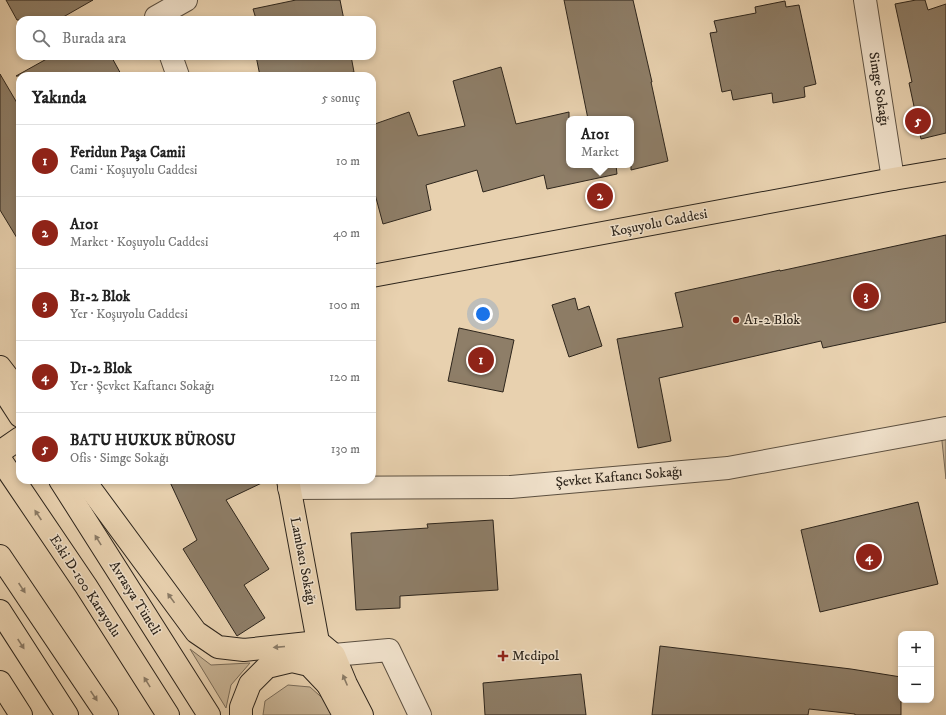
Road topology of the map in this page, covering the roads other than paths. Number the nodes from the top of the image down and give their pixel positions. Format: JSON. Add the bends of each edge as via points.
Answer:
{"nodes":[{"id":1,"x":186,"y":0,"type":"edge"},
{"id":2,"x":865,"y":0,"type":"edge"},
{"id":3,"x":155,"y":12,"type":"edge"},
{"id":4,"x":172,"y":60,"type":"edge"},
{"id":5,"x":177,"y":72,"type":"edge"},
{"id":6,"x":946,"y":170,"type":"edge"},
{"id":7,"x":893,"y":179,"type":"junction"},
{"id":8,"x":376,"y":275,"type":"edge"},
{"id":9,"x":0,"y":366,"type":"edge"},
{"id":10,"x":0,"y":385,"type":"edge"},
{"id":11,"x":16,"y":388,"type":"edge"},
{"id":12,"x":16,"y":410,"type":"edge"},
{"id":13,"x":946,"y":428,"type":"edge"},
{"id":14,"x":16,"y":441,"type":"edge"},
{"id":15,"x":0,"y":452,"type":"edge"},
{"id":16,"x":0,"y":459,"type":"edge"},
{"id":17,"x":16,"y":483,"type":"edge"},
{"id":18,"x":17,"y":484,"type":"edge"},
{"id":19,"x":63,"y":484,"type":"edge"},
{"id":20,"x":87,"y":484,"type":"edge"},
{"id":21,"x":288,"y":484,"type":"edge"},
{"id":22,"x":0,"y":556,"type":"edge"},
{"id":23,"x":0,"y":611,"type":"edge"},
{"id":24,"x":326,"y":648,"type":"junction"},
{"id":25,"x":0,"y":682,"type":"edge"},
{"id":26,"x":328,"y":685,"type":"junction"},
{"id":27,"x":21,"y":715,"type":"edge"},
{"id":28,"x":67,"y":715,"type":"edge"},
{"id":29,"x":107,"y":715,"type":"edge"},
{"id":30,"x":168,"y":715,"type":"edge"},
{"id":31,"x":209,"y":715,"type":"edge"},
{"id":32,"x":241,"y":715,"type":"edge"},
{"id":33,"x":344,"y":715,"type":"edge"},
{"id":34,"x":362,"y":715,"type":"edge"},
{"id":35,"x":420,"y":715,"type":"edge"}],
"edges":[{"from":1,"to":3,"type":"street"},
{"from":2,"to":7,"type":"street","name":"Simge Sokağı"},
{"from":4,"to":5,"type":"street"},
{"from":6,"to":7,"type":"main road","name":"Koşuyolu Caddesi"},
{"from":7,"to":8,"type":"main road","name":"Koşuyolu Caddesi"},
{"from":9,"to":11,"type":"main road"},
{"from":10,"to":12,"type":"main road"},
{"from":13,"to":21,"type":"street","name":"Şevket Kaftancı Sokağı","via":[[728,468],[511,487]]},
{"from":14,"to":15,"type":"main road"},
{"from":17,"to":16,"type":"main road","name":"Eski D-100 Karayolu","one_way":true},
{"from":30,"to":18,"type":"main road","name":"Eski D-100 Karayolu","one_way":true},
{"from":31,"to":19,"type":"main road","name":"Avrasya Tüneli","one_way":true},
{"from":24,"to":20,"type":"main road","one_way":true,"via":[[244,650],[218,647],[196,632]]},
{"from":21,"to":24,"type":"main road","name":"Lambacı Sokağı"},
{"from":22,"to":29,"type":"main road","one_way":true},
{"from":23,"to":28,"type":"main road","one_way":true},
{"from":24,"to":26,"type":"main road","name":"Lambacı Sokağı"},
{"from":34,"to":24,"type":"main road","name":"Lambacı Sokağı","one_way":true},
{"from":24,"to":35,"type":"street","via":[[389,650]]},
{"from":25,"to":27,"type":"main road"},
{"from":26,"to":32,"type":"main road","via":[[309,665],[292,661],[267,667],[250,684],[241,706]]},
{"from":26,"to":33,"type":"main road","name":"Lambacı Sokağı"}]}
